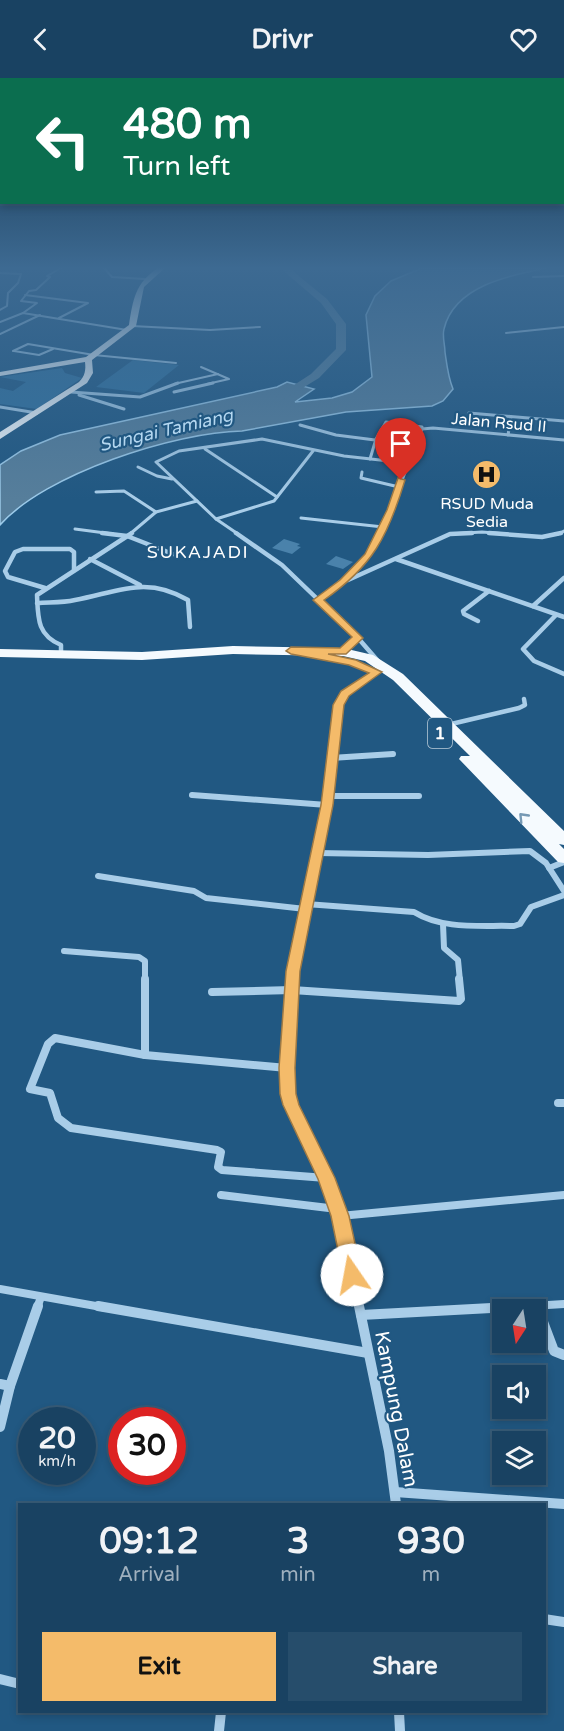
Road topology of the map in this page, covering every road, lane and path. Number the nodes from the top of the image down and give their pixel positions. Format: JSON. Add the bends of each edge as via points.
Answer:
{"nodes":[{"id":1,"x":25,"y":345,"type":"edge"},
{"id":2,"x":33,"y":345,"type":"edge"},
{"id":3,"x":104,"y":345,"type":"edge"},
{"id":4,"x":55,"y":349,"type":"junction"},
{"id":5,"x":91,"y":359,"type":"junction"},
{"id":6,"x":176,"y":363,"type":"dead end"},
{"id":7,"x":201,"y":367,"type":"dead end"},
{"id":8,"x":0,"y":374,"type":"edge"},
{"id":9,"x":218,"y":374,"type":"junction"},
{"id":10,"x":71,"y":392,"type":"junction"},
{"id":11,"x":174,"y":392,"type":"dead end"},
{"id":12,"x":0,"y":407,"type":"edge"},
{"id":13,"x":123,"y":410,"type":"dead end"},
{"id":14,"x":470,"y":412,"type":"dead end"},
{"id":15,"x":38,"y":413,"type":"junction"},
{"id":16,"x":511,"y":417,"type":"junction"},
{"id":17,"x":564,"y":421,"type":"edge"},
{"id":18,"x":300,"y":425,"type":"dead end"},
{"id":19,"x":422,"y":429,"type":"junction"},
{"id":20,"x":508,"y":435,"type":"junction"},
{"id":21,"x":0,"y":436,"type":"edge"},
{"id":22,"x":375,"y":440,"type":"junction"},
{"id":23,"x":564,"y":440,"type":"edge"},
{"id":24,"x":204,"y":449,"type":"junction"},
{"id":25,"x":312,"y":451,"type":"junction"},
{"id":26,"x":370,"y":459,"type":"junction"},
{"id":27,"x":407,"y":463,"type":"junction"},
{"id":28,"x":138,"y":467,"type":"dead end"},
{"id":29,"x":362,"y":472,"type":"dead end"},
{"id":30,"x":173,"y":479,"type":"junction"},
{"id":31,"x":399,"y":487,"type":"junction"},
{"id":32,"x":96,"y":492,"type":"dead end"},
{"id":33,"x":277,"y":497,"type":"junction"},
{"id":34,"x":196,"y":501,"type":"junction"},
{"id":35,"x":156,"y":512,"type":"junction"},
{"id":36,"x":302,"y":518,"type":"dead end"},
{"id":37,"x":216,"y":519,"type":"junction"},
{"id":38,"x":383,"y":527,"type":"junction"},
{"id":39,"x":75,"y":529,"type":"dead end"},
{"id":40,"x":564,"y":531,"type":"edge"},
{"id":41,"x":127,"y":536,"type":"junction"},
{"id":42,"x":173,"y":554,"type":"dead end"},
{"id":43,"x":90,"y":559,"type":"junction"},
{"id":44,"x":396,"y":559,"type":"junction"},
{"id":45,"x":74,"y":570,"type":"junction"},
{"id":46,"x":564,"y":578,"type":"edge"},
{"id":47,"x":344,"y":582,"type":"junction"},
{"id":48,"x":140,"y":585,"type":"junction"},
{"id":49,"x":45,"y":588,"type":"junction"},
{"id":50,"x":489,"y":591,"type":"junction"},
{"id":51,"x":318,"y":600,"type":"junction"},
{"id":52,"x":37,"y":603,"type":"junction"},
{"id":53,"x":533,"y":606,"type":"junction"},
{"id":54,"x":556,"y":615,"type":"junction"},
{"id":55,"x":564,"y":617,"type":"edge"},
{"id":56,"x":478,"y":621,"type":"dead end"},
{"id":57,"x":190,"y":627,"type":"dead end"},
{"id":58,"x":358,"y":638,"type":"junction"},
{"id":59,"x":291,"y":651,"type":"junction"},
{"id":60,"x":0,"y":652,"type":"edge"},
{"id":61,"x":343,"y":652,"type":"junction"},
{"id":62,"x":61,"y":654,"type":"junction"},
{"id":63,"x":377,"y":667,"type":"junction"},
{"id":64,"x":564,"y":674,"type":"edge"},
{"id":65,"x":524,"y":699,"type":"dead end"},
{"id":66,"x":446,"y":725,"type":"junction"},
{"id":67,"x":393,"y":754,"type":"dead end"},
{"id":68,"x":331,"y":758,"type":"junction"},
{"id":69,"x":494,"y":779,"type":"junction"},
{"id":70,"x":192,"y":795,"type":"dead end"},
{"id":71,"x":328,"y":796,"type":"junction"},
{"id":72,"x":419,"y":796,"type":"dead end"},
{"id":73,"x":327,"y":805,"type":"junction"},
{"id":74,"x":562,"y":837,"type":"edge"},
{"id":75,"x":318,"y":853,"type":"junction"},
{"id":76,"x":564,"y":860,"type":"edge"},
{"id":77,"x":549,"y":868,"type":"junction"},
{"id":78,"x":98,"y":876,"type":"dead end"},
{"id":79,"x":564,"y":893,"type":"edge"},
{"id":80,"x":306,"y":906,"type":"junction"},
{"id":81,"x":443,"y":924,"type":"junction"},
{"id":82,"x":64,"y":951,"type":"dead end"},
{"id":83,"x":292,"y":990,"type":"junction"},
{"id":84,"x":212,"y":992,"type":"dead end"},
{"id":85,"x":145,"y":1055,"type":"junction"},
{"id":86,"x":287,"y":1068,"type":"junction"},
{"id":87,"x":326,"y":1178,"type":"junction"},
{"id":88,"x":220,"y":1195,"type":"dead end"},
{"id":89,"x":564,"y":1195,"type":"edge"},
{"id":90,"x":338,"y":1212,"type":"junction"},
{"id":91,"x":0,"y":1289,"type":"edge"},
{"id":92,"x":41,"y":1297,"type":"junction"},
{"id":93,"x":564,"y":1304,"type":"edge"},
{"id":94,"x":546,"y":1305,"type":"edge"},
{"id":95,"x":492,"y":1308,"type":"edge"},
{"id":96,"x":361,"y":1315,"type":"junction"},
{"id":97,"x":546,"y":1330,"type":"edge"},
{"id":98,"x":368,"y":1353,"type":"junction"},
{"id":99,"x":564,"y":1355,"type":"edge"},
{"id":100,"x":5,"y":1385,"type":"edge"},
{"id":101,"x":0,"y":1427,"type":"edge"},
{"id":102,"x":395,"y":1492,"type":"junction"},
{"id":103,"x":396,"y":1503,"type":"edge"},
{"id":104,"x":564,"y":1504,"type":"edge"},
{"id":105,"x":546,"y":1619,"type":"edge"},
{"id":106,"x":564,"y":1622,"type":"edge"},
{"id":107,"x":0,"y":1679,"type":"edge"},
{"id":108,"x":18,"y":1684,"type":"edge"},
{"id":109,"x":221,"y":1713,"type":"edge"},
{"id":110,"x":396,"y":1713,"type":"edge"},
{"id":111,"x":219,"y":1731,"type":"edge"},
{"id":112,"x":400,"y":1731,"type":"edge"}],
"edges":[{"from":1,"to":4,"type":"street","via":[[13,351],[39,355]]},
{"from":2,"to":4,"type":"street"},
{"from":3,"to":5,"type":"highway"},
{"from":4,"to":5,"type":"street"},
{"from":5,"to":6,"type":"street"},
{"from":5,"to":8,"type":"highway"},
{"from":5,"to":10,"type":"highway","via":[[87,379]]},
{"from":7,"to":9,"type":"street"},
{"from":9,"to":10,"type":"street","via":[[183,381],[140,397]]},
{"from":9,"to":11,"type":"street","via":[[229,379]]},
{"from":10,"to":13,"type":"street"},
{"from":10,"to":15,"type":"highway"},
{"from":12,"to":15,"type":"street"},
{"from":14,"to":16,"type":"street"},
{"from":15,"to":21,"type":"highway"},
{"from":16,"to":17,"type":"street"},
{"from":16,"to":20,"type":"street"},
{"from":18,"to":22,"type":"street"},
{"from":19,"to":20,"type":"street","name":"Jalan Rsud II"},
{"from":19,"to":22,"type":"street","via":[[386,422]]},
{"from":19,"to":27,"type":"street","name":"Jalan Rsud II"},
{"from":20,"to":23,"type":"street","name":"Jalan Rsud II"},
{"from":22,"to":26,"type":"street"},
{"from":24,"to":25,"type":"street","via":[[262,439]]},
{"from":24,"to":30,"type":"street","via":[[179,452],[157,461]]},
{"from":24,"to":33,"type":"street"},
{"from":25,"to":26,"type":"street"},
{"from":25,"to":33,"type":"street"},
{"from":26,"to":27,"type":"street"},
{"from":27,"to":31,"type":"street","name":"Jalan Rsud II"},
{"from":28,"to":30,"type":"street"},
{"from":29,"to":31,"type":"street","via":[[361,478]]},
{"from":30,"to":34,"type":"street"},
{"from":31,"to":38,"type":"street","name":"Jalan Rsud II"},
{"from":32,"to":35,"type":"street","via":[[126,491]]},
{"from":33,"to":37,"type":"street","via":[[272,502]]},
{"from":34,"to":35,"type":"street"},
{"from":34,"to":37,"type":"street"},
{"from":35,"to":41,"type":"street"},
{"from":36,"to":38,"type":"street"},
{"from":37,"to":51,"type":"street","via":[[282,565]]},
{"from":38,"to":47,"type":"street","name":"Jalan Rsud II","via":[[369,555]]},
{"from":39,"to":41,"type":"street"},
{"from":40,"to":44,"type":"street","via":[[542,537],[462,532],[443,536]]},
{"from":41,"to":42,"type":"street"},
{"from":41,"to":43,"type":"street"},
{"from":43,"to":45,"type":"street"},
{"from":43,"to":48,"type":"street"},
{"from":44,"to":47,"type":"street"},
{"from":44,"to":50,"type":"street"},
{"from":45,"to":49,"type":"street"},
{"from":45,"to":49,"type":"street","via":[[74,552],[70,549],[15,552],[5,571],[8,577]]},
{"from":46,"to":53,"type":"street"},
{"from":47,"to":51,"type":"street","name":"Jalan Rsud II"},
{"from":48,"to":52,"type":"street","via":[[83,599]]},
{"from":48,"to":57,"type":"street","via":[[157,586],[188,600]]},
{"from":49,"to":52,"type":"street","via":[[37,595]]},
{"from":50,"to":53,"type":"street"},
{"from":50,"to":56,"type":"street","via":[[463,611]]},
{"from":51,"to":58,"type":"street"},
{"from":52,"to":62,"type":"street","via":[[39,626],[47,639],[61,645]]},
{"from":53,"to":54,"type":"street"},
{"from":54,"to":55,"type":"street"},
{"from":54,"to":64,"type":"street","via":[[523,649],[534,660]]},
{"from":58,"to":61,"type":"street"},
{"from":58,"to":63,"type":"street"},
{"from":59,"to":61,"type":"highway","number":"1"},
{"from":59,"to":62,"type":"highway","number":"1","via":[[142,656]]},
{"from":59,"to":63,"type":"highway","number":"1"},
{"from":60,"to":62,"type":"highway","number":"1"},
{"from":61,"to":63,"type":"highway","number":"1"},
{"from":63,"to":66,"type":"highway","number":"1","via":[[398,676]]},
{"from":63,"to":68,"type":"street","name":"Kampung Dalam","via":[[340,700]]},
{"from":63,"to":69,"type":"highway","number":"1"},
{"from":65,"to":66,"type":"street","via":[[525,705],[519,708]]},
{"from":66,"to":69,"type":"highway","number":"1"},
{"from":67,"to":68,"type":"street"},
{"from":68,"to":71,"type":"street","name":"Kampung Dalam"},
{"from":69,"to":74,"type":"highway","number":"1"},
{"from":76,"to":69,"type":"highway","number":"1","one_way":true},
{"from":70,"to":73,"type":"street"},
{"from":71,"to":72,"type":"street"},
{"from":71,"to":73,"type":"street","name":"Kampung Dalam"},
{"from":73,"to":75,"type":"street","name":"Kampung Dalam"},
{"from":75,"to":77,"type":"street","via":[[428,855],[530,851]]},
{"from":75,"to":80,"type":"street","name":"Kampung Dalam"},
{"from":76,"to":77,"type":"street"},
{"from":77,"to":79,"type":"street"},
{"from":78,"to":80,"type":"street","via":[[194,891],[209,899]]},
{"from":79,"to":81,"type":"street","via":[[531,907],[517,926]]},
{"from":80,"to":81,"type":"street","via":[[410,911]]},
{"from":80,"to":83,"type":"street","name":"Kampung Dalam"},
{"from":81,"to":83,"type":"street","via":[[444,948],[458,960],[459,1001]]},
{"from":82,"to":85,"type":"street","via":[[144,960]]},
{"from":83,"to":84,"type":"street"},
{"from":83,"to":86,"type":"street","name":"Kampung Dalam"},
{"from":85,"to":86,"type":"street"},
{"from":85,"to":87,"type":"street","via":[[53,1038],[30,1090],[50,1093],[54,1114],[71,1128],[217,1150],[221,1152],[218,1167],[222,1170]]},
{"from":86,"to":87,"type":"street","name":"Kampung Dalam","via":[[291,1105]]},
{"from":87,"to":90,"type":"street","name":"Kampung Dalam"},
{"from":88,"to":90,"type":"street"},
{"from":89,"to":90,"type":"street"},
{"from":90,"to":96,"type":"street","name":"Kampung Dalam"},
{"from":91,"to":92,"type":"street"},
{"from":92,"to":98,"type":"street"},
{"from":92,"to":100,"type":"street"},
{"from":93,"to":94,"type":"street"},
{"from":95,"to":96,"type":"street"},
{"from":96,"to":98,"type":"street","name":"Kampung Dalam"},
{"from":97,"to":99,"type":"street","via":[[554,1351]]},
{"from":98,"to":102,"type":"street","name":"Kampung Dalam"},
{"from":100,"to":101,"type":"street"},
{"from":102,"to":103,"type":"street","name":"Kampung Dalam"},
{"from":102,"to":104,"type":"street"},
{"from":105,"to":106,"type":"street"},
{"from":107,"to":108,"type":"street"},
{"from":109,"to":111,"type":"street"},
{"from":110,"to":112,"type":"street"}]}
